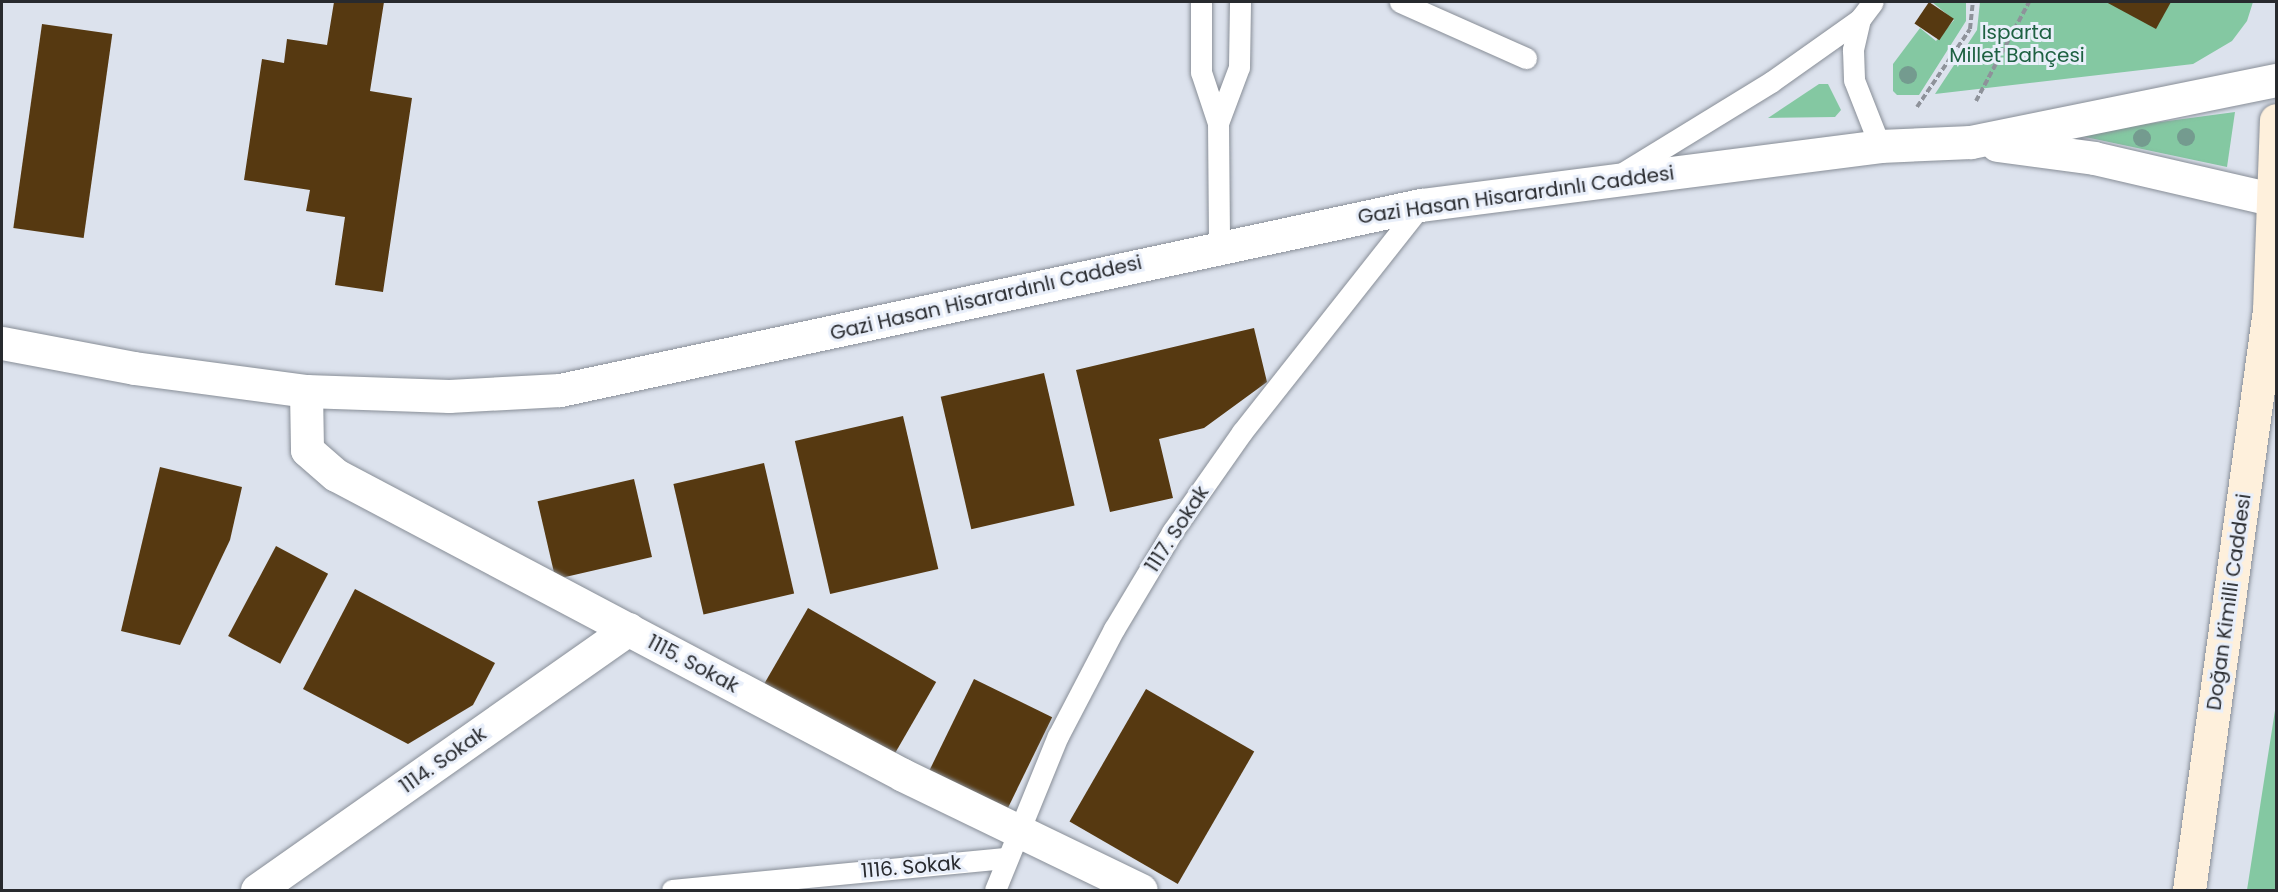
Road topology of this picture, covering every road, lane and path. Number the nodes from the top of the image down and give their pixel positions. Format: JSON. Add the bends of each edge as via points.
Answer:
{"nodes":[{"id":1,"x":1201,"y":2,"type":"edge"},
{"id":2,"x":1240,"y":2,"type":"edge"},
{"id":3,"x":1400,"y":2,"type":"edge"},
{"id":4,"x":1874,"y":2,"type":"edge"},
{"id":5,"x":1973,"y":2,"type":"edge"},
{"id":6,"x":2029,"y":2,"type":"edge"},
{"id":7,"x":1860,"y":19,"type":"junction"},
{"id":8,"x":1526,"y":58,"type":"dead end"},
{"id":9,"x":2277,"y":80,"type":"edge"},
{"id":10,"x":1976,"y":100,"type":"dead end"},
{"id":11,"x":1917,"y":107,"type":"dead end"},
{"id":12,"x":2277,"y":120,"type":"edge"},
{"id":13,"x":1218,"y":123,"type":"junction"},
{"id":14,"x":1971,"y":142,"type":"junction"},
{"id":15,"x":1880,"y":146,"type":"junction"},
{"id":16,"x":1613,"y":179,"type":"junction"},
{"id":17,"x":2275,"y":200,"type":"edge"},
{"id":18,"x":1421,"y":205,"type":"junction"},
{"id":19,"x":1219,"y":245,"type":"junction"},
{"id":20,"x":2272,"y":301,"type":"edge"},
{"id":21,"x":2,"y":343,"type":"edge"},
{"id":22,"x":306,"y":391,"type":"junction"},
{"id":23,"x":628,"y":629,"type":"junction"},
{"id":24,"x":1011,"y":844,"type":"junction"},
{"id":25,"x":257,"y":891,"type":"edge"},
{"id":26,"x":672,"y":891,"type":"edge"},
{"id":27,"x":995,"y":891,"type":"edge"},
{"id":28,"x":1141,"y":891,"type":"edge"},
{"id":29,"x":2189,"y":891,"type":"edge"}],
"edges":[{"from":1,"to":13,"type":"lane","via":[[1201,72]]},
{"from":2,"to":13,"type":"lane","via":[[1239,68]]},
{"from":3,"to":8,"type":"lane"},
{"from":4,"to":7,"type":"lane"},
{"from":5,"to":11,"type":"path","via":[[1970,29]]},
{"from":6,"to":10,"type":"path"},
{"from":7,"to":15,"type":"lane","via":[[1854,80]]},
{"from":7,"to":16,"type":"lane","via":[[1771,82]]},
{"from":9,"to":14,"type":"street","name":"Gazi Hasan Hisarardınlı Caddesi"},
{"from":12,"to":17,"type":"main road","name":"Doğan Kimilli Caddesi"},
{"from":13,"to":19,"type":"lane"},
{"from":14,"to":15,"type":"street","name":"Gazi Hasan Hisarardınlı Caddesi"},
{"from":14,"to":17,"type":"street","name":"Gazi Hasan Hisarardınlı Caddesi","via":[[2094,158]]},
{"from":15,"to":16,"type":"street","name":"Gazi Hasan Hisarardınlı Caddesi"},
{"from":16,"to":18,"type":"street","name":"Gazi Hasan Hisarardınlı Caddesi"},
{"from":17,"to":20,"type":"main road","name":"Doğan Kimilli Caddesi"},
{"from":18,"to":19,"type":"street","name":"Gazi Hasan Hisarardınlı Caddesi"},
{"from":18,"to":24,"type":"lane","name":"1117. Sokak","via":[[1242,432],[1172,532],[1108,639]]},
{"from":19,"to":22,"type":"street","name":"Gazi Hasan Hisarardınlı Caddesi","via":[[560,390],[449,396]]},
{"from":20,"to":29,"type":"main road","name":"Doğan Kimilli Caddesi"},
{"from":21,"to":22,"type":"street","name":"Gazi Hasan Hisarardınlı Caddesi","via":[[134,368]]},
{"from":22,"to":23,"type":"street","name":"1115. Sokak","via":[[307,450],[336,475]]},
{"from":23,"to":24,"type":"street","name":"1115. Sokak"},
{"from":23,"to":25,"type":"street","name":"1114. Sokak"},
{"from":24,"to":26,"type":"lane","name":"1116. Sokak"},
{"from":24,"to":27,"type":"lane","name":"1117. Sokak"},
{"from":24,"to":28,"type":"street","name":"1115. Sokak"}]}
